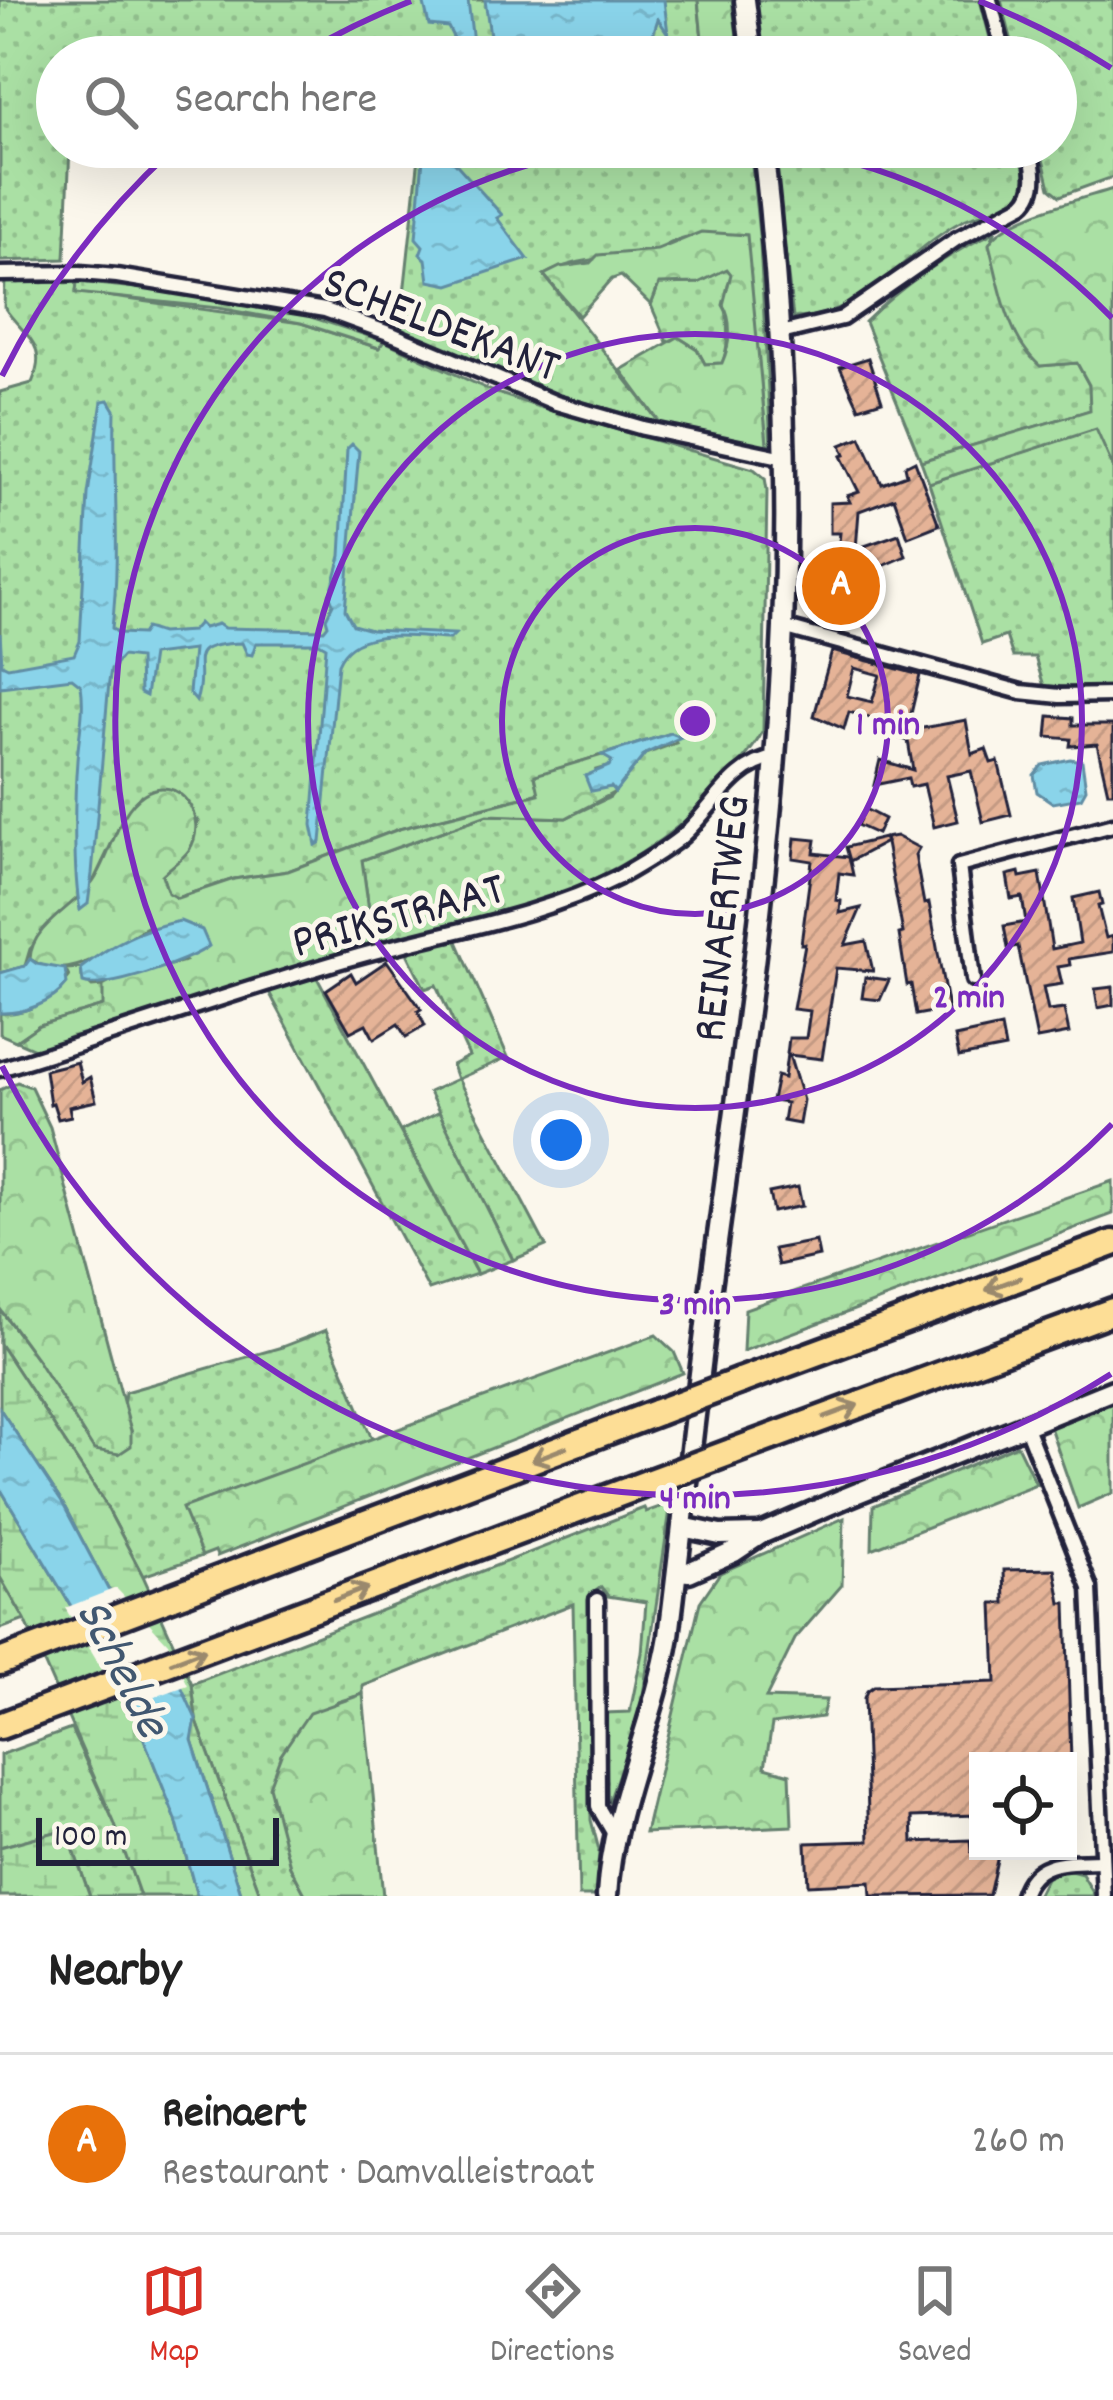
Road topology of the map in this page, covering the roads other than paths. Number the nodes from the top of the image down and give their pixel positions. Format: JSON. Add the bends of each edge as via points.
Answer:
{"nodes":[{"id":1,"x":746,"y":0,"type":"edge"},
{"id":2,"x":990,"y":0,"type":"edge"},
{"id":3,"x":750,"y":36,"type":"edge"},
{"id":4,"x":999,"y":36,"type":"edge"},
{"id":5,"x":765,"y":168,"type":"edge"},
{"id":6,"x":1032,"y":168,"type":"edge"},
{"id":7,"x":0,"y":274,"type":"edge"},
{"id":8,"x":781,"y":333,"type":"junction"},
{"id":9,"x":785,"y":458,"type":"junction"},
{"id":10,"x":783,"y":627,"type":"junction"},
{"id":11,"x":1113,"y":694,"type":"edge"},
{"id":12,"x":775,"y":758,"type":"junction"},
{"id":13,"x":1113,"y":825,"type":"edge"},
{"id":14,"x":973,"y":980,"type":"dead end"},
{"id":15,"x":0,"y":1069,"type":"edge"},
{"id":16,"x":1113,"y":1243,"type":"edge"},
{"id":17,"x":1113,"y":1311,"type":"edge"},
{"id":18,"x":1113,"y":1390,"type":"edge"},
{"id":19,"x":1026,"y":1427,"type":"junction"},
{"id":20,"x":682,"y":1527,"type":"junction"},
{"id":21,"x":761,"y":1534,"type":"junction"},
{"id":22,"x":678,"y":1561,"type":"junction"},
{"id":23,"x":597,"y":1600,"type":"dead end"},
{"id":24,"x":0,"y":1662,"type":"edge"},
{"id":25,"x":0,"y":1726,"type":"edge"},
{"id":26,"x":615,"y":1835,"type":"junction"},
{"id":27,"x":1102,"y":1861,"type":"junction"},
{"id":28,"x":607,"y":1896,"type":"edge"},
{"id":29,"x":1022,"y":1896,"type":"edge"},
{"id":30,"x":1104,"y":1896,"type":"edge"}],
"edges":[{"from":1,"to":3,"type":"main road"},
{"from":2,"to":4,"type":"street"},
{"from":5,"to":8,"type":"main road","name":"REINAERTWEG"},
{"from":6,"to":8,"type":"street","via":[[1031,197],[1022,205],[853,312]]},
{"from":7,"to":9,"type":"street","name":"SCHELDEKANT","via":[[117,276],[325,310],[556,404]]},
{"from":8,"to":9,"type":"main road","name":"REINAERTWEG"},
{"from":9,"to":10,"type":"main road","name":"REINAERTWEG"},
{"from":10,"to":11,"type":"street","via":[[1021,692]]},
{"from":10,"to":12,"type":"main road","name":"REINAERTWEG"},
{"from":12,"to":15,"type":"street","name":"PRIKSTRAAT","via":[[742,771],[654,858],[535,912],[352,958]]},
{"from":12,"to":20,"type":"main road","name":"REINAERTWEG"},
{"from":13,"to":14,"type":"street","via":[[959,866]]},
{"from":16,"to":24,"type":"highway","one_way":true,"bridge":true},
{"from":25,"to":17,"type":"highway","one_way":true,"bridge":true},
{"from":18,"to":19,"type":"main road"},
{"from":19,"to":21,"type":"main road"},
{"from":19,"to":27,"type":"street","via":[[1090,1588]]},
{"from":20,"to":21,"type":"main road"},
{"from":20,"to":22,"type":"main road","name":"REINAERTWEG"},
{"from":21,"to":22,"type":"main road","via":[[689,1572]]},
{"from":22,"to":26,"type":"main road","name":"REINAERTWEG","via":[[662,1680]]},
{"from":23,"to":26,"type":"street","via":[[598,1807]]},
{"from":26,"to":28,"type":"main road","name":"REINAERTWEG"},
{"from":27,"to":29,"type":"street","via":[[1044,1866]]},
{"from":27,"to":30,"type":"street"}]}
